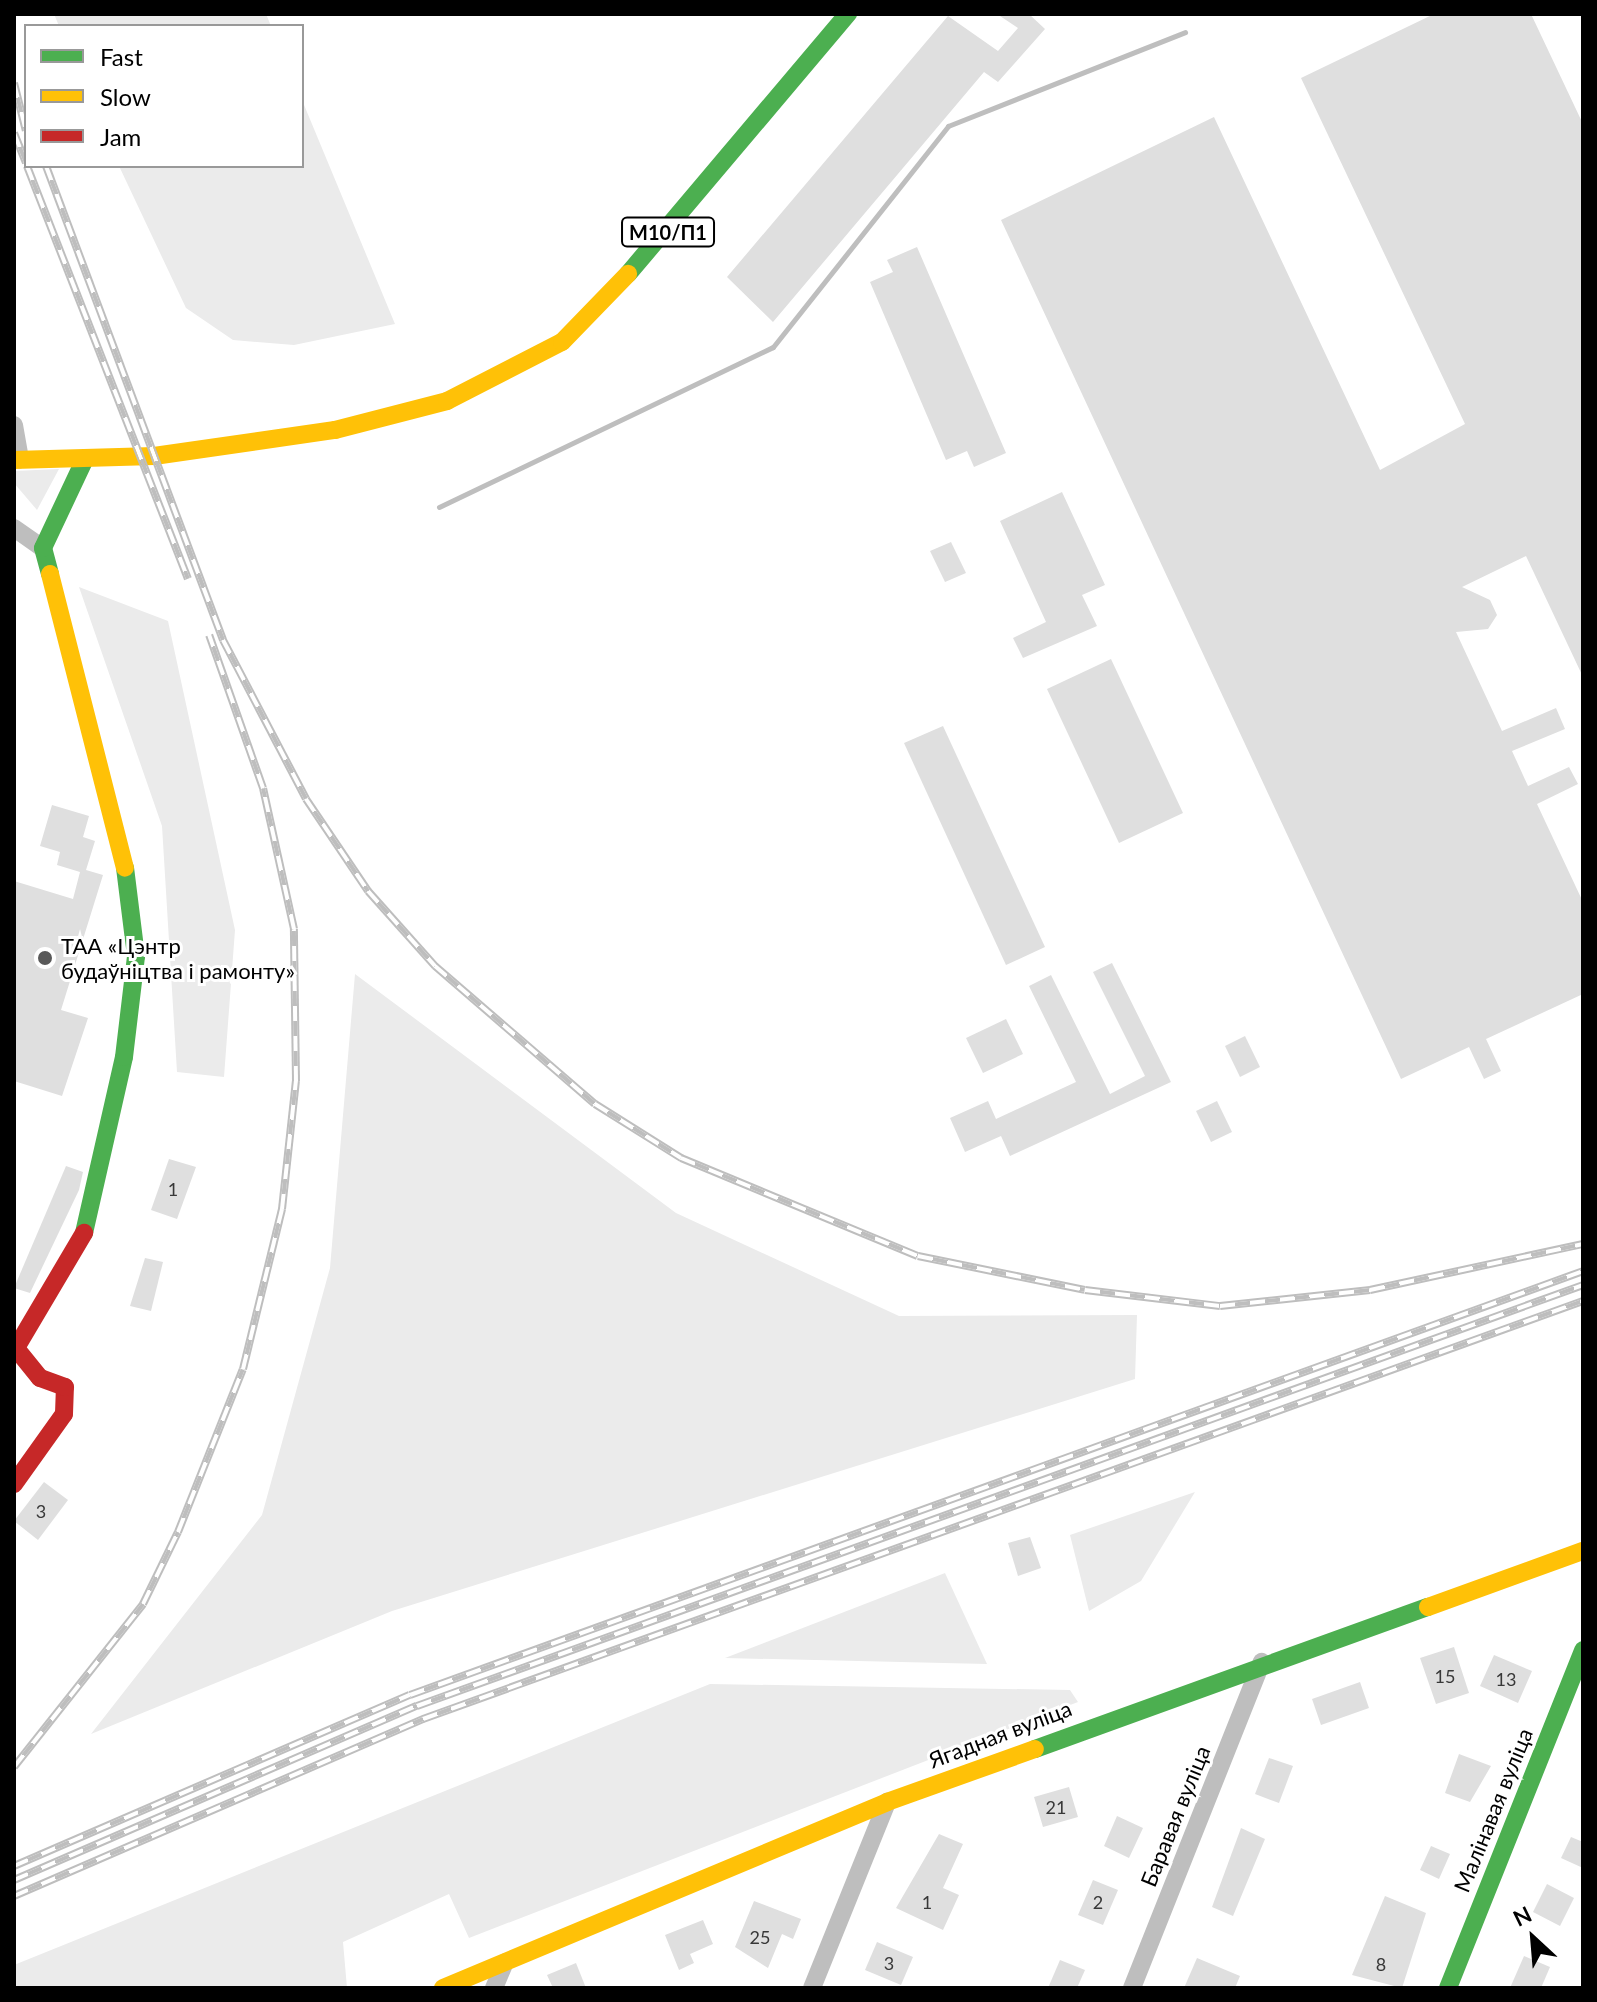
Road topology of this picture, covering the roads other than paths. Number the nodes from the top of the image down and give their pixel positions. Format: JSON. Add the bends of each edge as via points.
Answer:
{"nodes":[{"id":1,"x":848,"y":14,"type":"edge"},
{"id":2,"x":14,"y":425,"type":"edge"},
{"id":3,"x":17,"y":460,"type":"edge"},
{"id":4,"x":84,"y":461,"type":"junction"},
{"id":5,"x":14,"y":528,"type":"edge"},
{"id":6,"x":43,"y":548,"type":"junction"},
{"id":7,"x":14,"y":1484,"type":"edge"},
{"id":8,"x":1583,"y":1551,"type":"edge"},
{"id":9,"x":1583,"y":1650,"type":"edge"},
{"id":10,"x":1262,"y":1662,"type":"junction"},
{"id":11,"x":887,"y":1802,"type":"junction"},
{"id":12,"x":505,"y":1962,"type":"junction"},
{"id":13,"x":443,"y":1988,"type":"edge"},
{"id":14,"x":494,"y":1988,"type":"edge"},
{"id":15,"x":812,"y":1988,"type":"edge"},
{"id":16,"x":1132,"y":1988,"type":"edge"},
{"id":17,"x":1448,"y":1988,"type":"edge"}],
"edges":[{"from":1,"to":4,"type":"street","number":"М10/П1","via":[[702,194],[551,349],[447,401],[394,417],[239,445]]},
{"from":2,"to":3,"type":"street"},
{"from":3,"to":4,"type":"street","number":"М10/П1"},
{"from":4,"to":6,"type":"street"},
{"from":5,"to":6,"type":"street"},
{"from":6,"to":7,"type":"street","via":[[121,836],[136,956],[124,1057],[88,1226],[16,1348],[40,1378],[65,1387],[64,1414]]},
{"from":8,"to":10,"type":"street","name":"Ягадная вуліца"},
{"from":9,"to":17,"type":"street","name":"Малінавая вуліца"},
{"from":10,"to":11,"type":"street","name":"Ягадная вуліца"},
{"from":10,"to":16,"type":"street","name":"Баравая вуліца"},
{"from":11,"to":12,"type":"street","name":"Ягадная вуліца"},
{"from":11,"to":15,"type":"street"},
{"from":12,"to":13,"type":"street","name":"Ягадная вуліца"},
{"from":12,"to":14,"type":"street"}]}
